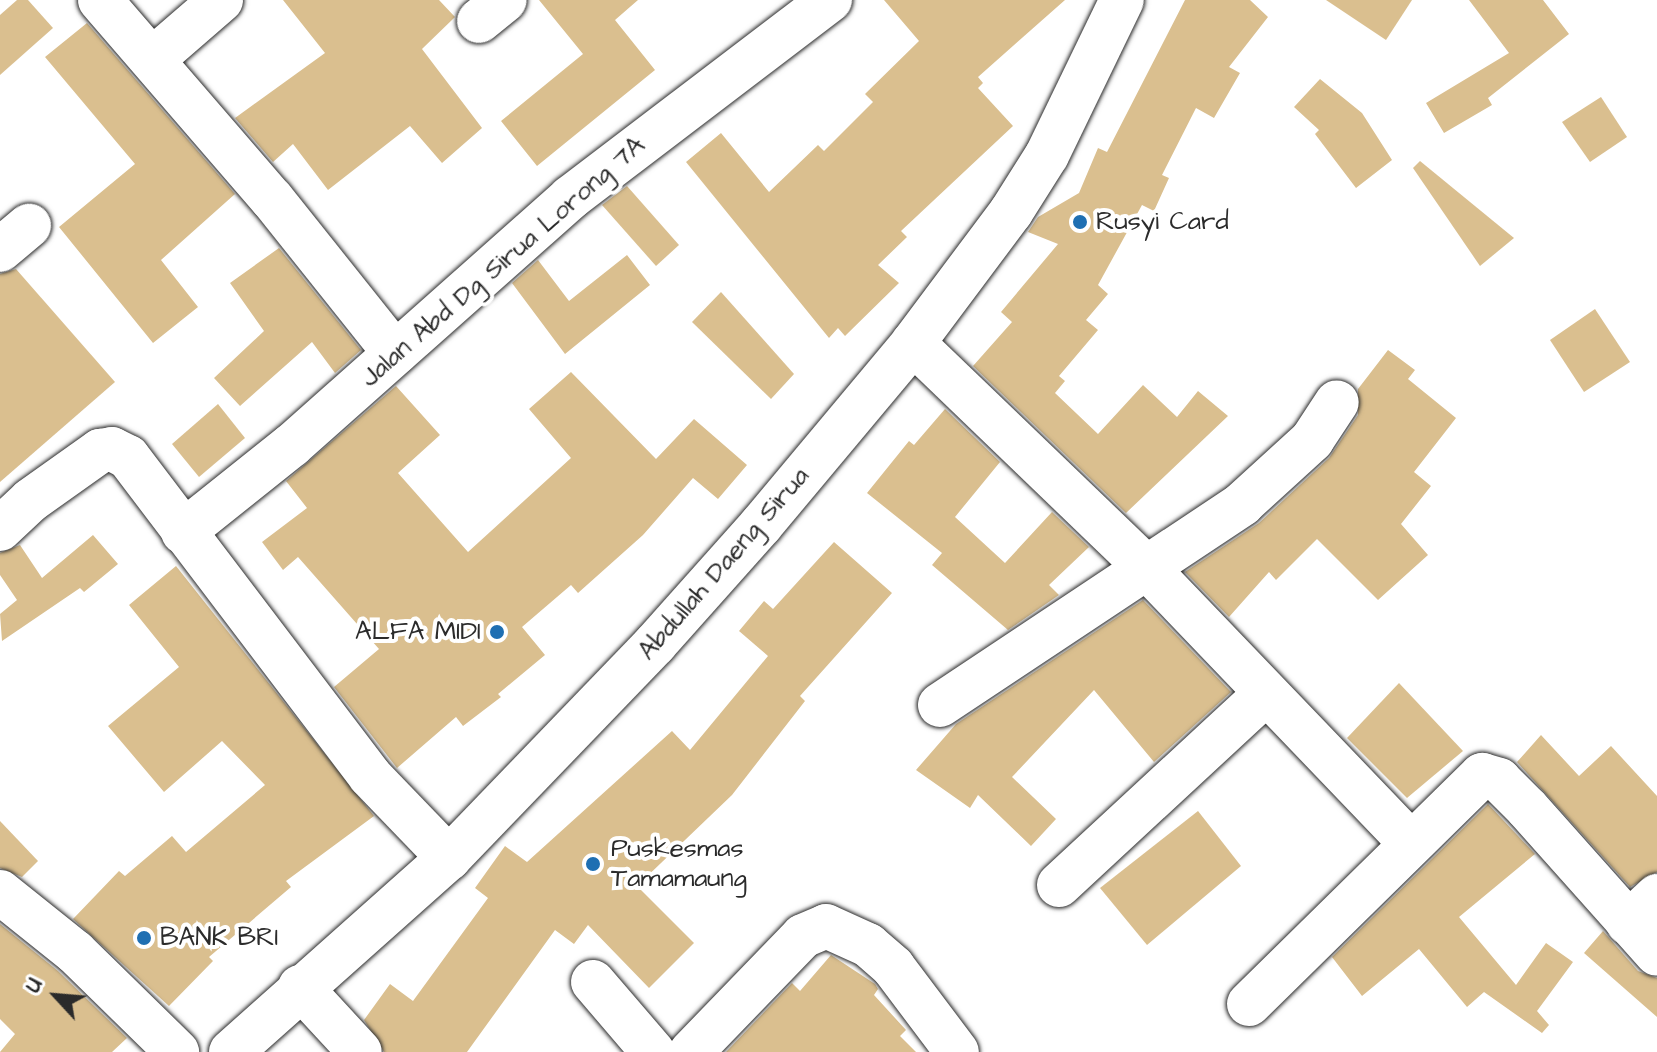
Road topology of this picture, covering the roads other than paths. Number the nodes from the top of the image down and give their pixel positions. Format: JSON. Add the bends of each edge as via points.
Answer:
{"nodes":[{"id":1,"x":100,"y":0,"type":"edge"},
{"id":2,"x":221,"y":0,"type":"edge"},
{"id":3,"x":830,"y":0,"type":"edge"},
{"id":4,"x":1122,"y":0,"type":"edge"},
{"id":5,"x":153,"y":59,"type":"junction"},
{"id":6,"x":913,"y":343,"type":"junction"},
{"id":7,"x":395,"y":353,"type":"junction"},
{"id":8,"x":1337,"y":402,"type":"dead end"},
{"id":9,"x":0,"y":529,"type":"edge"},
{"id":10,"x":183,"y":532,"type":"junction"},
{"id":11,"x":1146,"y":567,"type":"junction"},
{"id":12,"x":1265,"y":694,"type":"junction"},
{"id":13,"x":940,"y":705,"type":"dead end"},
{"id":14,"x":1411,"y":843,"type":"junction"},
{"id":15,"x":449,"y":858,"type":"junction"},
{"id":16,"x":1059,"y":885,"type":"dead end"},
{"id":17,"x":0,"y":892,"type":"edge"},
{"id":18,"x":1644,"y":926,"type":"edge"},
{"id":19,"x":593,"y":982,"type":"dead end"},
{"id":20,"x":300,"y":987,"type":"junction"},
{"id":21,"x":1249,"y":1004,"type":"dead end"},
{"id":22,"x":177,"y":1052,"type":"edge"},
{"id":23,"x":231,"y":1052,"type":"edge"},
{"id":24,"x":360,"y":1052,"type":"edge"},
{"id":25,"x":653,"y":1052,"type":"edge"},
{"id":26,"x":691,"y":1052,"type":"edge"},
{"id":27,"x":957,"y":1052,"type":"edge"}],
"edges":[{"from":1,"to":5,"type":"street"},
{"from":2,"to":5,"type":"street"},
{"from":3,"to":7,"type":"street","name":"Jalan Abd Dg Sirua Lorong 7A","via":[[570,198]]},
{"from":4,"to":6,"type":"street","name":"Abdullah Daeng Sirua","via":[[1047,155]]},
{"from":5,"to":7,"type":"street"},
{"from":6,"to":11,"type":"street"},
{"from":6,"to":15,"type":"street","name":"Abdullah Daeng Sirua","via":[[655,644]]},
{"from":7,"to":10,"type":"street","name":"Jalan Abd Dg Sirua Lorong 7A"},
{"from":8,"to":11,"type":"street","via":[[1312,440],[1242,504]]},
{"from":9,"to":10,"type":"street","via":[[31,500],[100,451],[112,449],[128,457]]},
{"from":10,"to":15,"type":"street","via":[[370,776]]},
{"from":11,"to":12,"type":"street"},
{"from":11,"to":13,"type":"street"},
{"from":12,"to":14,"type":"street"},
{"from":12,"to":16,"type":"street"},
{"from":14,"to":18,"type":"street","via":[[1472,780],[1488,775]]},
{"from":14,"to":21,"type":"street"},
{"from":15,"to":20,"type":"street","name":"Abdullah Daeng Sirua"},
{"from":17,"to":22,"type":"street","via":[[75,952]]},
{"from":19,"to":25,"type":"street"},
{"from":20,"to":23,"type":"street","name":"Abdullah Daeng Sirua"},
{"from":20,"to":24,"type":"street"},
{"from":26,"to":27,"type":"street","via":[[803,936],[826,926],[868,945],[893,967]]}]}
